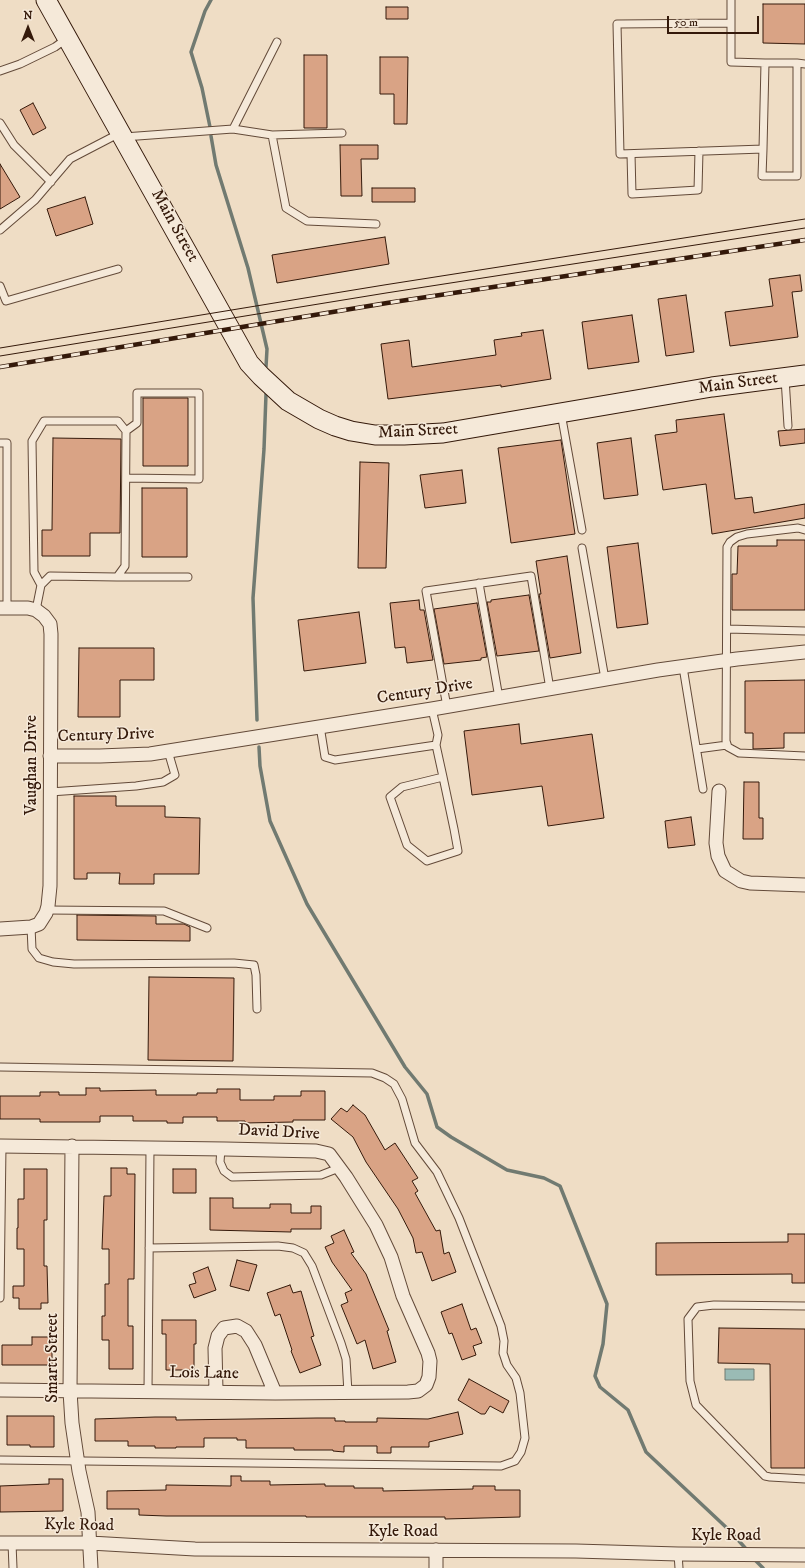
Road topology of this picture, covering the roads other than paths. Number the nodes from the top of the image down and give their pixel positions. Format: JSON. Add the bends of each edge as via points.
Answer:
{"nodes":[{"id":1,"x":46,"y":0,"type":"edge"},
{"id":2,"x":731,"y":0,"type":"edge"},
{"id":3,"x":731,"y":23,"type":"junction"},
{"id":4,"x":68,"y":38,"type":"junction"},
{"id":5,"x":277,"y":42,"type":"dead end"},
{"id":6,"x":765,"y":62,"type":"junction"},
{"id":7,"x":797,"y":63,"type":"junction"},
{"id":8,"x":805,"y":64,"type":"edge"},
{"id":9,"x":0,"y":71,"type":"edge"},
{"id":10,"x":0,"y":123,"type":"edge"},
{"id":11,"x":233,"y":129,"type":"junction"},
{"id":12,"x":342,"y":133,"type":"dead end"},
{"id":13,"x":123,"y":135,"type":"junction"},
{"id":14,"x":272,"y":135,"type":"junction"},
{"id":15,"x":763,"y":149,"type":"junction"},
{"id":16,"x":699,"y":151,"type":"junction"},
{"id":17,"x":631,"y":154,"type":"junction"},
{"id":18,"x":51,"y":182,"type":"junction"},
{"id":19,"x":376,"y":224,"type":"dead end"},
{"id":20,"x":0,"y":230,"type":"edge"},
{"id":21,"x":118,"y":269,"type":"dead end"},
{"id":22,"x":0,"y":286,"type":"edge"},
{"id":23,"x":805,"y":375,"type":"edge"},
{"id":24,"x":785,"y":378,"type":"junction"},
{"id":25,"x":561,"y":413,"type":"junction"},
{"id":26,"x":788,"y":426,"type":"dead end"},
{"id":27,"x":126,"y":431,"type":"junction"},
{"id":28,"x":0,"y":443,"type":"edge"},
{"id":29,"x":126,"y":478,"type":"junction"},
{"id":30,"x":582,"y":530,"type":"dead end"},
{"id":31,"x":805,"y":530,"type":"edge"},
{"id":32,"x":582,"y":548,"type":"dead end"},
{"id":33,"x":117,"y":577,"type":"junction"},
{"id":34,"x":188,"y":577,"type":"dead end"},
{"id":35,"x":479,"y":583,"type":"junction"},
{"id":36,"x":41,"y":585,"type":"junction"},
{"id":37,"x":4,"y":608,"type":"edge"},
{"id":38,"x":32,"y":609,"type":"junction"},
{"id":39,"x":727,"y":629,"type":"junction"},
{"id":40,"x":805,"y":631,"type":"edge"},
{"id":41,"x":805,"y":652,"type":"edge"},
{"id":42,"x":727,"y":660,"type":"junction"},
{"id":43,"x":684,"y":666,"type":"junction"},
{"id":44,"x":605,"y":679,"type":"junction"},
{"id":45,"x":550,"y":689,"type":"junction"},
{"id":46,"x":499,"y":698,"type":"junction"},
{"id":47,"x":447,"y":707,"type":"junction"},
{"id":48,"x":432,"y":709,"type":"junction"},
{"id":49,"x":320,"y":726,"type":"junction"},
{"id":50,"x":436,"y":745,"type":"junction"},
{"id":51,"x":727,"y":745,"type":"junction"},
{"id":52,"x":697,"y":749,"type":"junction"},
{"id":53,"x":168,"y":751,"type":"junction"},
{"id":54,"x":50,"y":756,"type":"junction"},
{"id":55,"x":805,"y":756,"type":"edge"},
{"id":56,"x":443,"y":777,"type":"junction"},
{"id":57,"x":703,"y":789,"type":"dead end"},
{"id":58,"x":719,"y":791,"type":"dead end"},
{"id":59,"x":50,"y":792,"type":"junction"},
{"id":60,"x":805,"y":885,"type":"edge"},
{"id":61,"x":47,"y":910,"type":"junction"},
{"id":62,"x":31,"y":927,"type":"junction"},
{"id":63,"x":207,"y":928,"type":"dead end"},
{"id":64,"x":0,"y":929,"type":"edge"},
{"id":65,"x":257,"y":1009,"type":"dead end"},
{"id":66,"x":0,"y":1067,"type":"edge"},
{"id":67,"x":1,"y":1146,"type":"edge"},
{"id":68,"x":72,"y":1146,"type":"junction"},
{"id":69,"x":150,"y":1148,"type":"junction"},
{"id":70,"x":221,"y":1148,"type":"junction"},
{"id":71,"x":339,"y":1168,"type":"junction"},
{"id":72,"x":149,"y":1248,"type":"junction"},
{"id":73,"x":0,"y":1298,"type":"edge"},
{"id":74,"x":805,"y":1306,"type":"edge"},
{"id":75,"x":0,"y":1390,"type":"edge"},
{"id":76,"x":70,"y":1391,"type":"junction"},
{"id":77,"x":148,"y":1391,"type":"junction"},
{"id":78,"x":216,"y":1392,"type":"junction"},
{"id":79,"x":348,"y":1392,"type":"junction"},
{"id":80,"x":408,"y":1392,"type":"joint"},
{"id":81,"x":275,"y":1393,"type":"junction"},
{"id":82,"x":0,"y":1460,"type":"edge"},
{"id":83,"x":77,"y":1462,"type":"junction"},
{"id":84,"x":805,"y":1479,"type":"edge"},
{"id":85,"x":90,"y":1543,"type":"junction"},
{"id":86,"x":6,"y":1544,"type":"edge"},
{"id":87,"x":436,"y":1550,"type":"junction"},
{"id":88,"x":678,"y":1554,"type":"junction"},
{"id":89,"x":805,"y":1555,"type":"edge"},
{"id":90,"x":13,"y":1568,"type":"edge"},
{"id":91,"x":91,"y":1568,"type":"edge"},
{"id":92,"x":436,"y":1568,"type":"edge"},
{"id":93,"x":679,"y":1568,"type":"edge"}],
"edges":[{"from":1,"to":4,"type":"street","name":"Main Street"},
{"from":2,"to":3,"type":"lane"},
{"from":3,"to":6,"type":"lane","via":[[731,62]]},
{"from":3,"to":17,"type":"lane","via":[[617,24],[620,154]]},
{"from":4,"to":9,"type":"lane","via":[[20,64]]},
{"from":4,"to":13,"type":"street","name":"Main Street"},
{"from":5,"to":11,"type":"lane"},
{"from":6,"to":7,"type":"lane"},
{"from":6,"to":15,"type":"lane"},
{"from":7,"to":8,"type":"lane"},
{"from":7,"to":15,"type":"lane","via":[[797,176],[762,176]]},
{"from":10,"to":18,"type":"lane","via":[[14,145]]},
{"from":11,"to":13,"type":"lane"},
{"from":11,"to":14,"type":"lane"},
{"from":12,"to":14,"type":"lane"},
{"from":13,"to":18,"type":"lane","via":[[70,159]]},
{"from":13,"to":25,"type":"street","name":"Main Street","via":[[250,363],[274,388],[304,411],[335,426],[375,435],[443,433]]},
{"from":14,"to":19,"type":"lane","via":[[286,208],[308,221]]},
{"from":15,"to":16,"type":"lane"},
{"from":16,"to":17,"type":"lane"},
{"from":16,"to":17,"type":"lane","via":[[698,190],[632,194]]},
{"from":18,"to":20,"type":"lane","via":[[35,200]]},
{"from":21,"to":22,"type":"lane","via":[[6,301]]},
{"from":23,"to":24,"type":"street","name":"Main Street"},
{"from":24,"to":25,"type":"street","name":"Main Street","via":[[712,387]]},
{"from":24,"to":26,"type":"lane"},
{"from":25,"to":30,"type":"lane"},
{"from":27,"to":29,"type":"lane"},
{"from":27,"to":29,"type":"lane","via":[[137,423],[137,393],[199,393],[199,480]]},
{"from":27,"to":36,"type":"lane","via":[[118,421],[44,421],[32,441],[34,572]]},
{"from":28,"to":37,"type":"lane","via":[[7,443]]},
{"from":29,"to":33,"type":"lane","via":[[125,566]]},
{"from":31,"to":39,"type":"lane","via":[[798,528],[747,534],[730,542],[727,547]]},
{"from":32,"to":44,"type":"lane"},
{"from":33,"to":34,"type":"lane"},
{"from":33,"to":36,"type":"lane","via":[[50,576]]},
{"from":35,"to":45,"type":"lane","via":[[530,576]]},
{"from":35,"to":46,"type":"lane"},
{"from":35,"to":47,"type":"lane","via":[[426,591]]},
{"from":36,"to":38,"type":"lane"},
{"from":37,"to":38,"type":"street"},
{"from":38,"to":54,"type":"street","name":"Vaughan Drive","via":[[44,616],[50,624]]},
{"from":39,"to":40,"type":"lane"},
{"from":39,"to":42,"type":"lane"},
{"from":41,"to":42,"type":"street","name":"Century Drive"},
{"from":42,"to":43,"type":"street","name":"Century Drive"},
{"from":42,"to":51,"type":"lane"},
{"from":43,"to":44,"type":"street","name":"Century Drive"},
{"from":43,"to":52,"type":"lane"},
{"from":44,"to":45,"type":"street","name":"Century Drive"},
{"from":45,"to":46,"type":"street","name":"Century Drive"},
{"from":46,"to":47,"type":"street","name":"Century Drive"},
{"from":47,"to":48,"type":"street","name":"Century Drive"},
{"from":48,"to":49,"type":"street","name":"Century Drive"},
{"from":48,"to":50,"type":"lane","via":[[438,735]]},
{"from":49,"to":50,"type":"lane","via":[[325,757],[335,760]]},
{"from":49,"to":53,"type":"street","name":"Century Drive"},
{"from":50,"to":56,"type":"lane"},
{"from":51,"to":52,"type":"lane"},
{"from":51,"to":55,"type":"lane","via":[[739,753]]},
{"from":52,"to":57,"type":"lane"},
{"from":53,"to":54,"type":"street","name":"Century Drive","via":[[150,754]]},
{"from":53,"to":59,"type":"lane","via":[[176,775],[163,782]]},
{"from":54,"to":59,"type":"street","name":"Vaughan Drive"},
{"from":56,"to":56,"type":"lane","via":[[458,851],[427,860],[407,845],[390,797],[402,787]]},
{"from":58,"to":60,"type":"street","via":[[716,843],[718,856],[725,870],[741,881],[750,883]]},
{"from":59,"to":61,"type":"street","name":"Vaughan Drive","via":[[50,886]]},
{"from":61,"to":62,"type":"street","via":[[38,924]]},
{"from":61,"to":63,"type":"lane","via":[[164,911]]},
{"from":62,"to":64,"type":"street"},
{"from":62,"to":65,"type":"lane","via":[[32,949],[39,958],[53,962],[254,965]]},
{"from":66,"to":83,"type":"lane","via":[[372,1073],[394,1084],[402,1099],[415,1143],[437,1172],[459,1218],[501,1326],[503,1353],[516,1378],[520,1393],[525,1438],[515,1461],[501,1466]]},
{"from":67,"to":68,"type":"street","name":"David Drive"},
{"from":67,"to":73,"type":"lane"},
{"from":68,"to":69,"type":"street","name":"David Drive"},
{"from":68,"to":76,"type":"street","name":"Smartt Street"},
{"from":69,"to":70,"type":"street","name":"David Drive"},
{"from":69,"to":72,"type":"lane"},
{"from":70,"to":71,"type":"street","name":"David Drive","via":[[316,1151],[329,1154]]},
{"from":70,"to":71,"type":"lane","via":[[220,1162],[224,1171],[232,1177],[321,1176]]},
{"from":71,"to":80,"type":"street","name":"David Drive","via":[[376,1225],[428,1353],[429,1377],[426,1385],[418,1391]]},
{"from":72,"to":77,"type":"lane"},
{"from":72,"to":79,"type":"lane","via":[[278,1246],[304,1253],[312,1266],[341,1343],[346,1359]]},
{"from":74,"to":84,"type":"lane","via":[[714,1305],[697,1307],[688,1319],[690,1382],[696,1404],[765,1476]]},
{"from":75,"to":76,"type":"street","name":"Lois Lane"},
{"from":76,"to":77,"type":"street","name":"Lois Lane"},
{"from":76,"to":83,"type":"street","name":"Smartt Street"},
{"from":77,"to":78,"type":"street","name":"Lois Lane"},
{"from":78,"to":81,"type":"street","name":"Lois Lane"},
{"from":78,"to":81,"type":"street","via":[[215,1348],[218,1336],[224,1328],[238,1326],[246,1331],[255,1345]]},
{"from":79,"to":80,"type":"street","name":"Lois Lane"},
{"from":79,"to":81,"type":"street","name":"Lois Lane"},
{"from":82,"to":83,"type":"lane"},
{"from":83,"to":85,"type":"street","name":"Smartt Street","via":[[88,1512]]},
{"from":85,"to":86,"type":"street","name":"Kyle Road"},
{"from":85,"to":87,"type":"street","name":"Kyle Road","via":[[196,1549]]},
{"from":85,"to":91,"type":"street","name":"Smartt Street"},
{"from":86,"to":90,"type":"lane"},
{"from":87,"to":88,"type":"street","name":"Kyle Road"},
{"from":87,"to":92,"type":"street"},
{"from":88,"to":89,"type":"street","name":"Kyle Road"},
{"from":88,"to":93,"type":"lane"}]}
